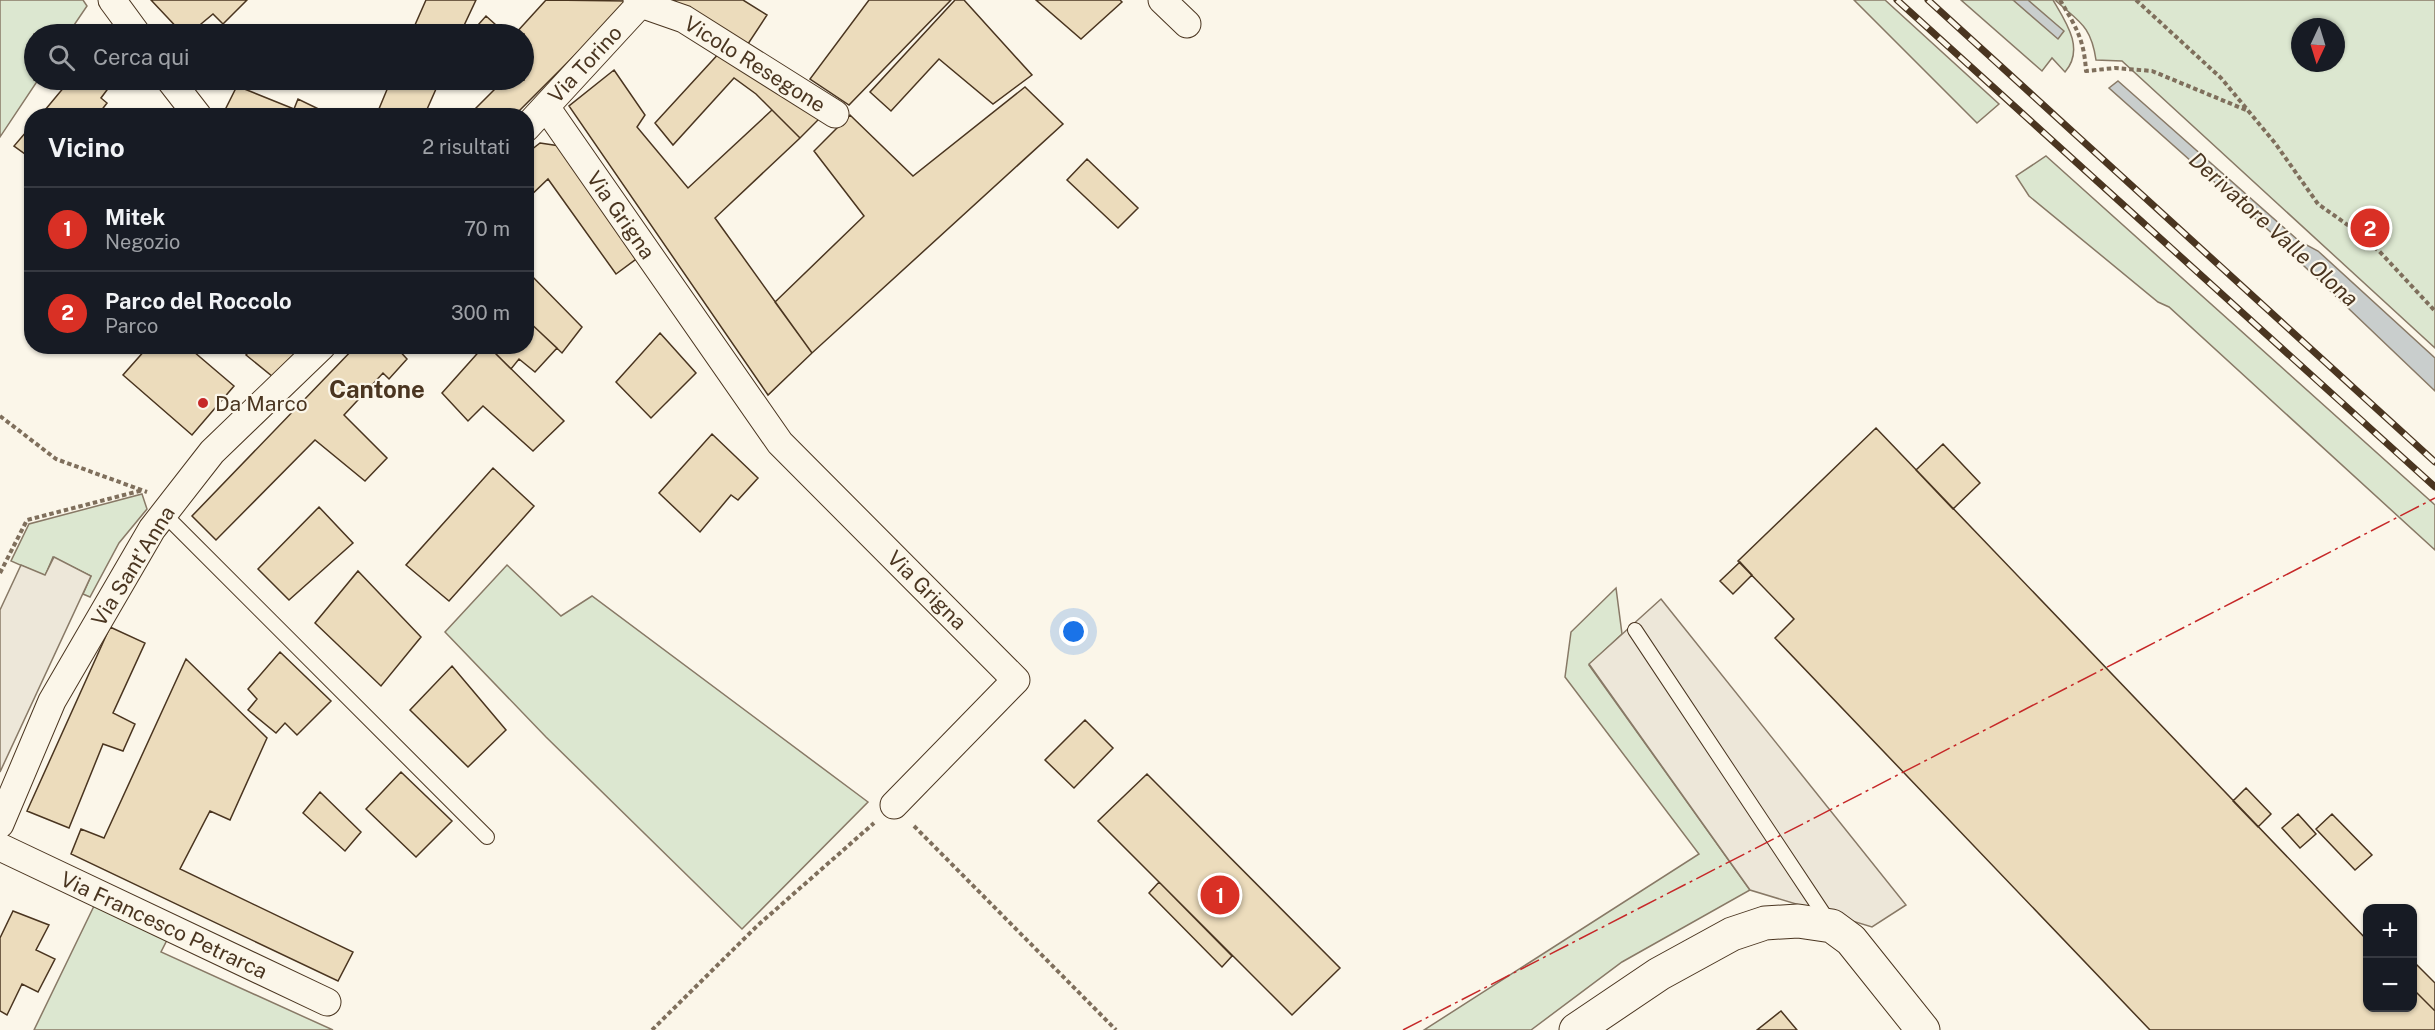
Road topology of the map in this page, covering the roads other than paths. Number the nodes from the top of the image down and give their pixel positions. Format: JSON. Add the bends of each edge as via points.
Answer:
{"nodes":[{"id":1,"x":112,"y":0,"type":"edge"},
{"id":2,"x":1162,"y":0,"type":"edge"},
{"id":3,"x":641,"y":1,"type":"edge"},
{"id":4,"x":130,"y":24,"type":"edge"},
{"id":5,"x":1187,"y":24,"type":"dead end"},
{"id":6,"x":178,"y":90,"type":"edge"},
{"id":7,"x":546,"y":107,"type":"junction"},
{"id":8,"x":192,"y":108,"type":"edge"},
{"id":9,"x":835,"y":114,"type":"dead end"},
{"id":10,"x":534,"y":120,"type":"edge"},
{"id":11,"x":314,"y":354,"type":"edge"},
{"id":12,"x":167,"y":509,"type":"junction"},
{"id":13,"x":1635,"y":630,"type":"dead end"},
{"id":14,"x":894,"y":805,"type":"road end"},
{"id":15,"x":0,"y":824,"type":"edge"},
{"id":16,"x":487,"y":837,"type":"dead end"},
{"id":17,"x":0,"y":847,"type":"edge"},
{"id":18,"x":1832,"y":926,"type":"junction"},
{"id":19,"x":327,"y":1002,"type":"dead end"},
{"id":20,"x":1576,"y":1030,"type":"edge"},
{"id":21,"x":1923,"y":1030,"type":"edge"}],
"edges":[{"from":1,"to":4,"type":"street"},
{"from":2,"to":5,"type":"street"},
{"from":3,"to":7,"type":"street","name":"Via Torino"},
{"from":3,"to":9,"type":"street","name":"Vicolo Resegone","via":[[684,19]]},
{"from":6,"to":8,"type":"street"},
{"from":7,"to":10,"type":"street","name":"Via Torino"},
{"from":7,"to":14,"type":"street","name":"Via Grigna","via":[[780,443],[1016,680]]},
{"from":11,"to":12,"type":"street","name":"Via Sant'Anna","via":[[212,452]]},
{"from":12,"to":15,"type":"street","name":"Via Sant'Anna","via":[[52,701]]},
{"from":12,"to":16,"type":"lane"},
{"from":13,"to":18,"type":"lane"},
{"from":17,"to":19,"type":"street","name":"Via Francesco Petrarca"},
{"from":18,"to":20,"type":"street","via":[[1798,921],[1765,923],[1732,933],[1659,974]]},
{"from":18,"to":21,"type":"street","via":[[1851,940]]}]}
